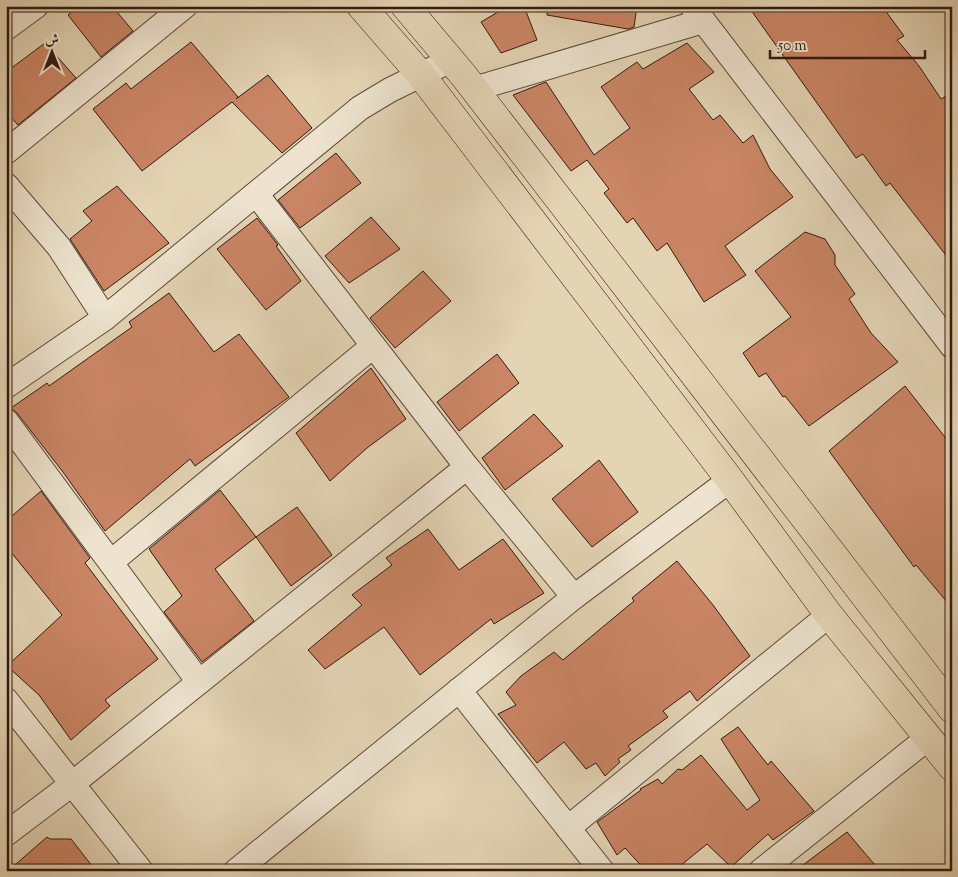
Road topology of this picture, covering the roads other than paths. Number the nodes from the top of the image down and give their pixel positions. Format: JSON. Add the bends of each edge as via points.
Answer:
{"nodes":[{"id":1,"x":36,"y":6,"type":"edge"},
{"id":2,"x":186,"y":6,"type":"edge"},
{"id":3,"x":361,"y":6,"type":"edge"},
{"id":4,"x":405,"y":6,"type":"edge"},
{"id":5,"x":697,"y":14,"type":"edge"},
{"id":6,"x":6,"y":28,"type":"edge"},
{"id":7,"x":451,"y":60,"type":"junction"},
{"id":8,"x":421,"y":76,"type":"junction"},
{"id":9,"x":474,"y":89,"type":"junction"},
{"id":10,"x":6,"y":152,"type":"edge"},
{"id":11,"x":6,"y":186,"type":"edge"},
{"id":12,"x":257,"y":195,"type":"junction"},
{"id":13,"x":105,"y":318,"type":"junction"},
{"id":14,"x":373,"y":346,"type":"junction"},
{"id":15,"x":952,"y":346,"type":"edge"},
{"id":16,"x":6,"y":386,"type":"edge"},
{"id":17,"x":6,"y":421,"type":"edge"},
{"id":18,"x":467,"y":467,"type":"junction"},
{"id":19,"x":730,"y":480,"type":"junction"},
{"id":20,"x":111,"y":562,"type":"junction"},
{"id":21,"x":574,"y":597,"type":"junction"},
{"id":22,"x":829,"y":615,"type":"junction"},
{"id":23,"x":199,"y":682,"type":"junction"},
{"id":24,"x":459,"y":690,"type":"junction"},
{"id":25,"x":6,"y":700,"type":"edge"},
{"id":26,"x":952,"y":710,"type":"edge"},
{"id":27,"x":928,"y":738,"type":"junction"},
{"id":28,"x":952,"y":767,"type":"edge"},
{"id":29,"x":72,"y":784,"type":"junction"},
{"id":30,"x":568,"y":828,"type":"junction"},
{"id":31,"x":6,"y":834,"type":"edge"},
{"id":32,"x":141,"y":871,"type":"edge"},
{"id":33,"x":236,"y":871,"type":"edge"},
{"id":34,"x":602,"y":871,"type":"edge"},
{"id":35,"x":761,"y":871,"type":"edge"}],
"edges":[{"from":1,"to":6,"type":"street"},
{"from":2,"to":10,"type":"street"},
{"from":3,"to":8,"type":"main road"},
{"from":4,"to":7,"type":"main road"},
{"from":5,"to":9,"type":"street"},
{"from":5,"to":15,"type":"street"},
{"from":7,"to":8,"type":"street"},
{"from":7,"to":9,"type":"main road"},
{"from":8,"to":12,"type":"street","via":[[360,108]]},
{"from":8,"to":19,"type":"main road"},
{"from":9,"to":26,"type":"main road"},
{"from":11,"to":13,"type":"street","via":[[59,247]]},
{"from":12,"to":13,"type":"street"},
{"from":12,"to":14,"type":"street"},
{"from":13,"to":16,"type":"street"},
{"from":14,"to":18,"type":"street"},
{"from":14,"to":20,"type":"street"},
{"from":17,"to":20,"type":"street"},
{"from":18,"to":21,"type":"street"},
{"from":18,"to":23,"type":"street"},
{"from":19,"to":21,"type":"street"},
{"from":19,"to":22,"type":"main road"},
{"from":20,"to":23,"type":"street"},
{"from":21,"to":24,"type":"street"},
{"from":22,"to":27,"type":"main road"},
{"from":22,"to":30,"type":"street"},
{"from":23,"to":29,"type":"street"},
{"from":24,"to":30,"type":"street"},
{"from":24,"to":33,"type":"street"},
{"from":25,"to":29,"type":"street"},
{"from":27,"to":28,"type":"main road"},
{"from":27,"to":35,"type":"street"},
{"from":29,"to":31,"type":"street"},
{"from":29,"to":32,"type":"street"},
{"from":30,"to":34,"type":"street"}]}
